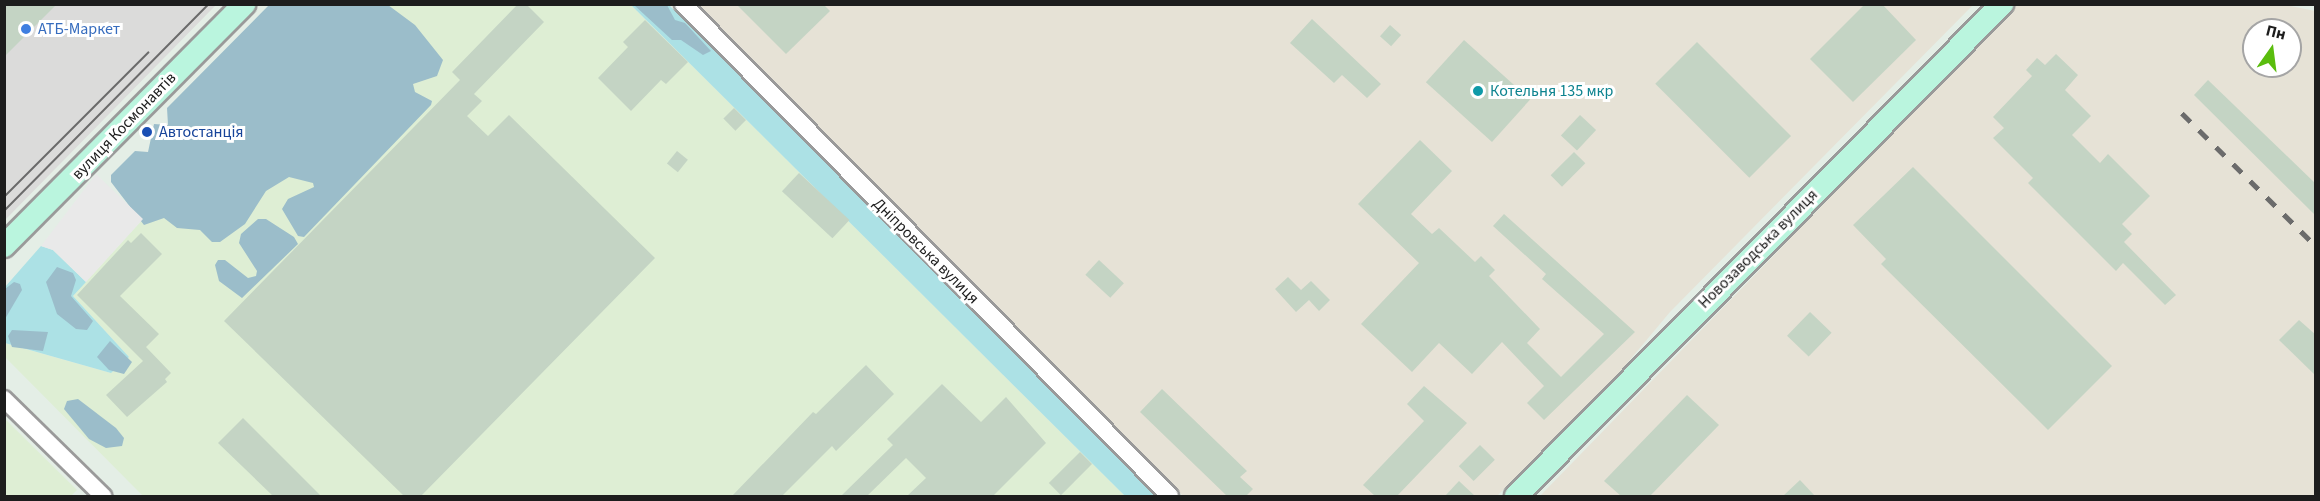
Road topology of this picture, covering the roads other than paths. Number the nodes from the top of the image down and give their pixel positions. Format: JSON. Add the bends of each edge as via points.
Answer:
{"nodes":[{"id":1,"x":244,"y":4,"type":"edge"},
{"id":2,"x":683,"y":4,"type":"edge"},
{"id":3,"x":2002,"y":4,"type":"edge"},
{"id":4,"x":4,"y":246,"type":"edge"},
{"id":5,"x":4,"y":399,"type":"edge"},
{"id":6,"x":103,"y":496,"type":"edge"},
{"id":7,"x":1170,"y":496,"type":"edge"},
{"id":8,"x":1516,"y":496,"type":"edge"}],
"edges":[{"from":1,"to":4,"type":"street","name":"вулиця Космонавтів"},
{"from":2,"to":7,"type":"street","name":"Дніпровська вулиця"},
{"from":3,"to":8,"type":"street","name":"Новозаводська вулиця"},
{"from":5,"to":6,"type":"street"}]}
